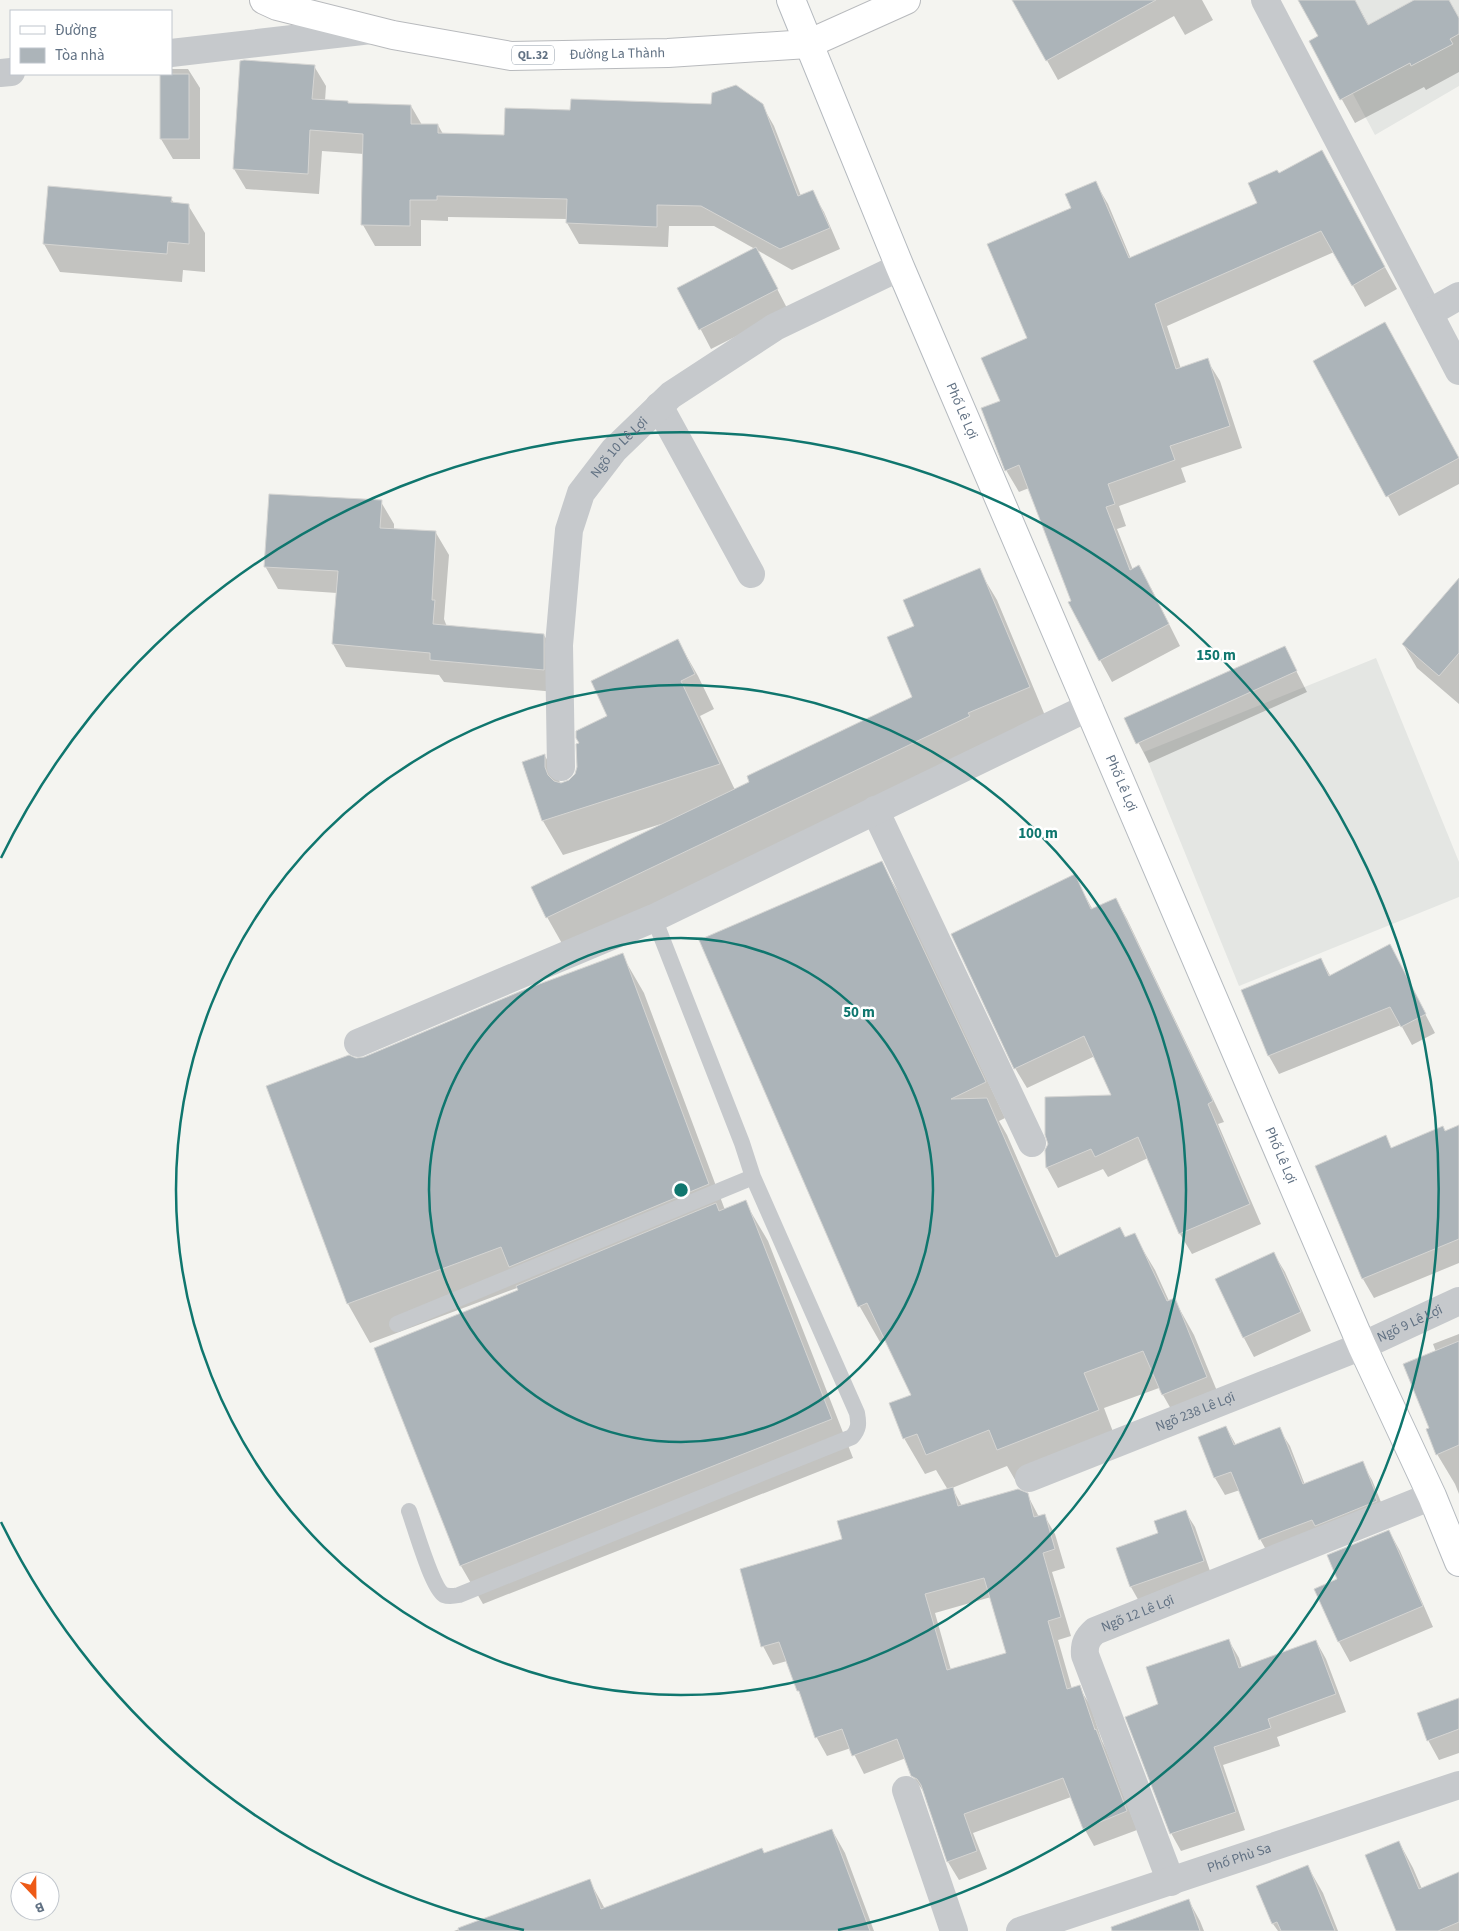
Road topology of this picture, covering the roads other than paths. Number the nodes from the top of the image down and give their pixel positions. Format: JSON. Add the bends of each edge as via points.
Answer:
{"nodes":[{"id":1,"x":264,"y":0,"type":"edge"},
{"id":2,"x":790,"y":0,"type":"edge"},
{"id":3,"x":906,"y":0,"type":"edge"},
{"id":4,"x":1266,"y":0,"type":"edge"},
{"id":5,"x":371,"y":30,"type":"junction"},
{"id":6,"x":808,"y":44,"type":"junction"},
{"id":7,"x":172,"y":53,"type":"edge"},
{"id":8,"x":900,"y":267,"type":"junction"},
{"id":9,"x":1459,"y":296,"type":"edge"},
{"id":10,"x":1429,"y":313,"type":"junction"},
{"id":11,"x":1459,"y":371,"type":"edge"},
{"id":12,"x":659,"y":406,"type":"junction"},
{"id":13,"x":751,"y":574,"type":"dead end"},
{"id":14,"x":1089,"y":707,"type":"junction"},
{"id":15,"x":561,"y":767,"type":"dead end"},
{"id":16,"x":875,"y":810,"type":"junction"},
{"id":17,"x":654,"y":918,"type":"junction"},
{"id":18,"x":358,"y":1043,"type":"dead end"},
{"id":19,"x":1032,"y":1143,"type":"dead end"},
{"id":20,"x":753,"y":1177,"type":"junction"},
{"id":21,"x":1459,"y":1301,"type":"edge"},
{"id":22,"x":397,"y":1324,"type":"dead end"},
{"id":23,"x":1362,"y":1346,"type":"junction"},
{"id":24,"x":1029,"y":1478,"type":"dead end"},
{"id":25,"x":1432,"y":1496,"type":"junction"},
{"id":26,"x":409,"y":1511,"type":"dead end"},
{"id":27,"x":1459,"y":1562,"type":"edge"},
{"id":28,"x":1459,"y":1785,"type":"edge"},
{"id":29,"x":906,"y":1790,"type":"dead end"},
{"id":30,"x":1172,"y":1882,"type":"junction"},
{"id":31,"x":1032,"y":1929,"type":"edge"},
{"id":32,"x":954,"y":1931,"type":"edge"}],
"edges":[{"from":1,"to":5,"type":"main road","name":"Đường La Thành","number":"QL.32"},
{"from":2,"to":6,"type":"main road","name":"Phố Lê Lợi"},
{"from":3,"to":6,"type":"main road","name":"Đường La Thành","number":"QL.32"},
{"from":4,"to":10,"type":"street"},
{"from":5,"to":6,"type":"main road","name":"Đường La Thành","number":"QL.32","via":[[511,56],[668,53]]},
{"from":5,"to":7,"type":"street"},
{"from":6,"to":8,"type":"main road","name":"Phố Lê Lợi"},
{"from":8,"to":12,"type":"street","name":"Ngõ 10 Lê Lợi","via":[[775,327]]},
{"from":8,"to":14,"type":"main road","name":"Phố Lê Lợi"},
{"from":9,"to":10,"type":"street"},
{"from":10,"to":11,"type":"street"},
{"from":12,"to":13,"type":"street"},
{"from":12,"to":15,"type":"street","name":"Ngõ 10 Lê Lợi","via":[[614,450],[581,493],[569,530],[558,645]]},
{"from":14,"to":16,"type":"street"},
{"from":14,"to":23,"type":"main road","name":"Phố Lê Lợi"},
{"from":16,"to":17,"type":"street"},
{"from":16,"to":19,"type":"street"},
{"from":17,"to":18,"type":"street"},
{"from":17,"to":20,"type":"lane"},
{"from":20,"to":22,"type":"lane"},
{"from":20,"to":26,"type":"lane","via":[[857,1413],[859,1423],[852,1437],[459,1595],[444,1595],[434,1582]]},
{"from":21,"to":23,"type":"street","name":"Ngõ 9 Lê Lợi"},
{"from":23,"to":24,"type":"street","name":"Ngõ 238 Lê Lợi"},
{"from":23,"to":25,"type":"main road","name":"Phố Lê Lợi"},
{"from":25,"to":27,"type":"main road","name":"Phố Lê Lợi"},
{"from":25,"to":30,"type":"street","name":"Ngõ 12 Lê Lợi","via":[[1095,1631],[1087,1638],[1085,1655]]},
{"from":28,"to":30,"type":"street","name":"Phố Phù Sa"},
{"from":29,"to":32,"type":"street"},
{"from":30,"to":31,"type":"street","name":"Phố Phù Sa"}]}
